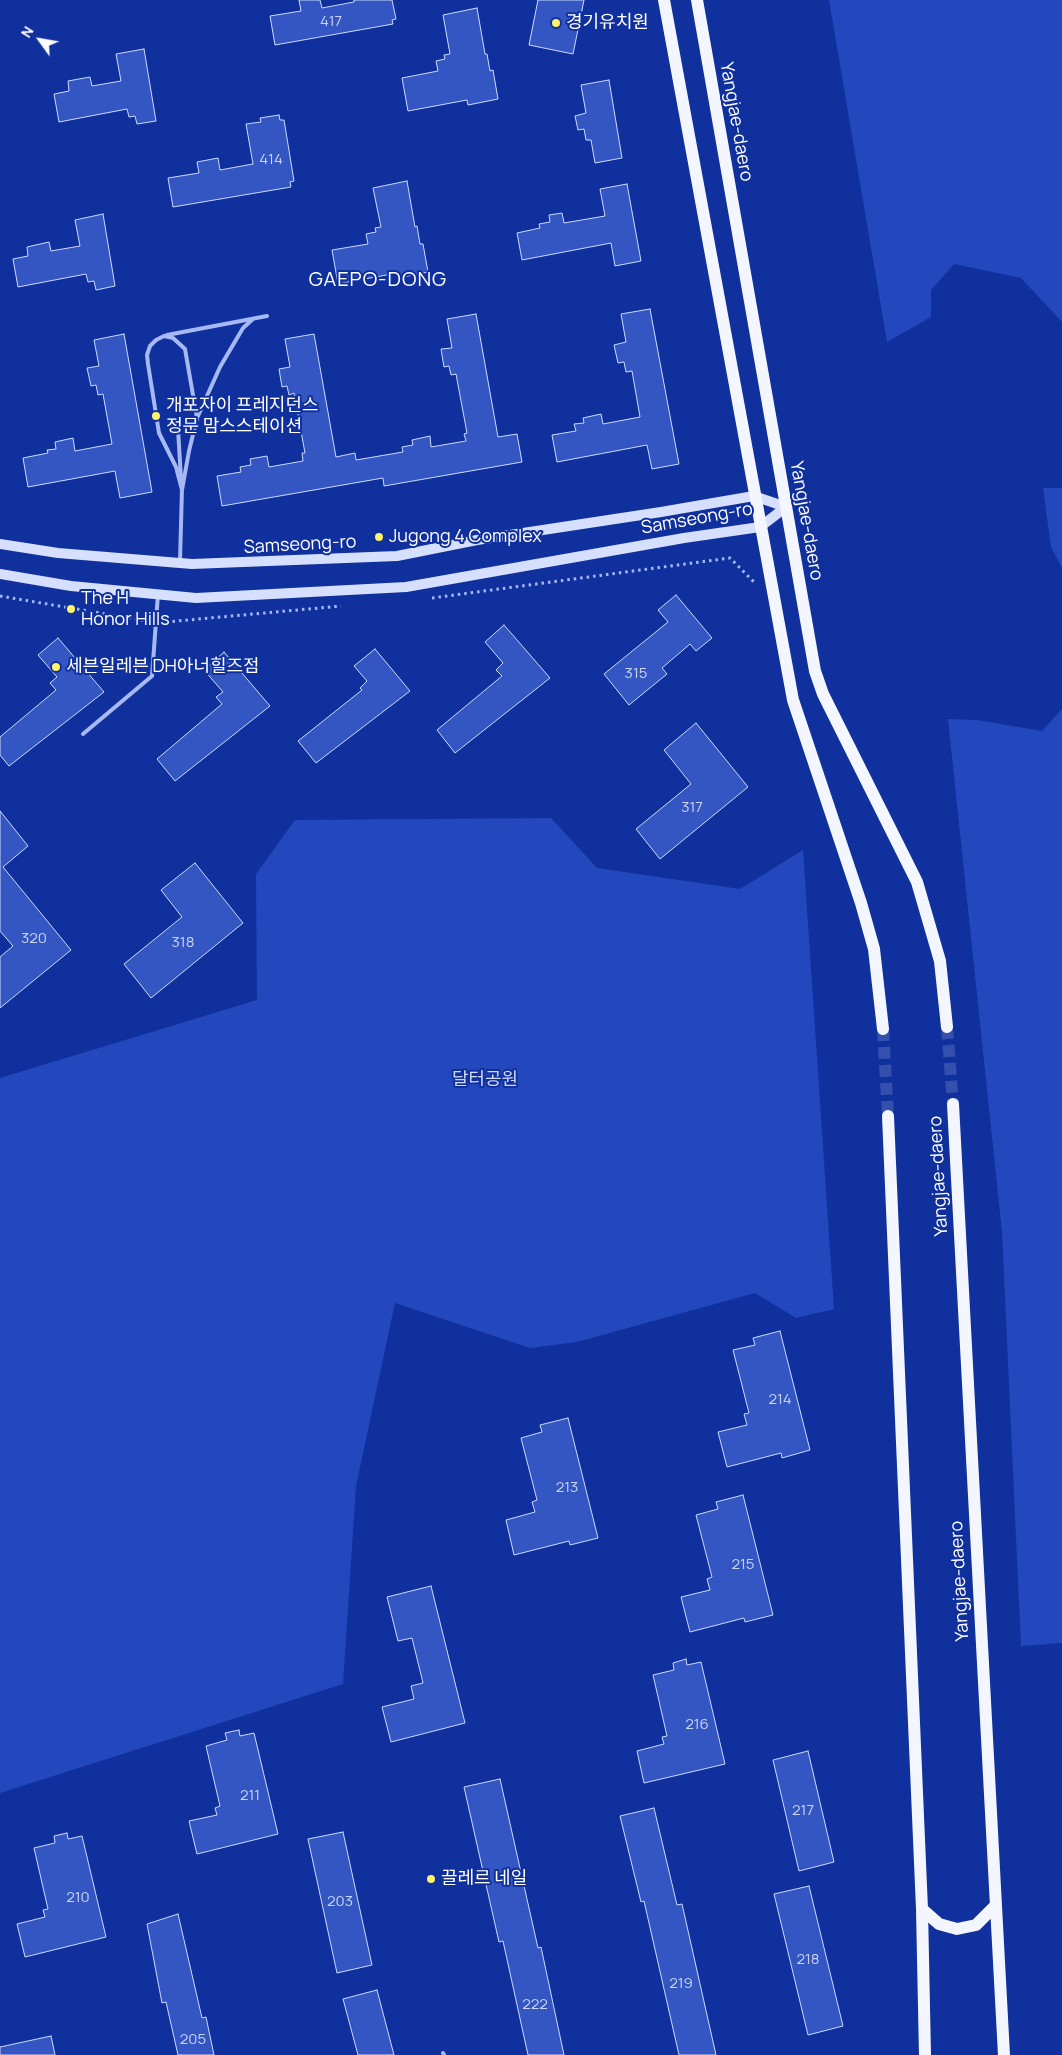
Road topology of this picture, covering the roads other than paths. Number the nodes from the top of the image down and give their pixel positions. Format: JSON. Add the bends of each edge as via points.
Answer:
{"nodes":[{"id":1,"x":664,"y":0,"type":"edge"},
{"id":2,"x":697,"y":0,"type":"edge"},
{"id":3,"x":267,"y":316,"type":"dead end"},
{"id":4,"x":253,"y":318,"type":"junction"},
{"id":5,"x":164,"y":336,"type":"junction"},
{"id":6,"x":197,"y":418,"type":"junction"},
{"id":7,"x":178,"y":429,"type":"dead end"},
{"id":8,"x":182,"y":490,"type":"junction"},
{"id":9,"x":754,"y":496,"type":"junction"},
{"id":10,"x":786,"y":507,"type":"junction"},
{"id":11,"x":760,"y":527,"type":"junction"},
{"id":12,"x":0,"y":544,"type":"edge"},
{"id":13,"x":180,"y":563,"type":"junction"},
{"id":14,"x":0,"y":574,"type":"edge"},
{"id":15,"x":158,"y":594,"type":"junction"},
{"id":16,"x":83,"y":734,"type":"dead end"},
{"id":17,"x":947,"y":1027,"type":"tunnel mouth"},
{"id":18,"x":883,"y":1029,"type":"tunnel mouth"},
{"id":19,"x":953,"y":1104,"type":"tunnel mouth"},
{"id":20,"x":888,"y":1116,"type":"tunnel mouth"},
{"id":21,"x":995,"y":1906,"type":"junction"},
{"id":22,"x":922,"y":1909,"type":"junction"},
{"id":23,"x":925,"y":2055,"type":"edge"},
{"id":24,"x":1004,"y":2055,"type":"edge"}],
"edges":[{"from":1,"to":9,"type":"main road"},
{"from":2,"to":10,"type":"main road","name":"Yangjae-daero"},
{"from":3,"to":4,"type":"lane"},
{"from":4,"to":5,"type":"lane"},
{"from":4,"to":6,"type":"lane","via":[[220,367]]},
{"from":5,"to":6,"type":"lane","via":[[173,338],[185,349]]},
{"from":5,"to":8,"type":"lane","via":[[150,346],[148,364],[159,433],[176,467]]},
{"from":6,"to":8,"type":"lane"},
{"from":7,"to":8,"type":"lane"},
{"from":8,"to":13,"type":"lane"},
{"from":9,"to":10,"type":"main road","name":"Samseong-ro"},
{"from":9,"to":11,"type":"main road"},
{"from":9,"to":13,"type":"main road","name":"Samseong-ro","via":[[477,540],[397,556],[241,564]]},
{"from":10,"to":11,"type":"main road","name":"Samseong-ro"},
{"from":10,"to":17,"type":"main road","name":"Yangjae-daero","via":[[815,671],[823,694],[917,882],[940,961]]},
{"from":11,"to":15,"type":"main road","name":"Samseong-ro","via":[[406,587],[196,598]]},
{"from":11,"to":18,"type":"main road","via":[[793,700],[874,949]]},
{"from":12,"to":13,"type":"main road","name":"Samseong-ro","via":[[58,554]]},
{"from":14,"to":15,"type":"main road","name":"Samseong-ro","via":[[71,586]]},
{"from":15,"to":16,"type":"lane","via":[[152,676]]},
{"from":19,"to":21,"type":"main road","name":"Yangjae-daero"},
{"from":20,"to":22,"type":"main road"},
{"from":21,"to":22,"type":"main road","via":[[976,1925],[957,1930],[939,1924]]},
{"from":21,"to":24,"type":"main road","name":"Yangjae-daero"},
{"from":22,"to":23,"type":"main road"}]}
